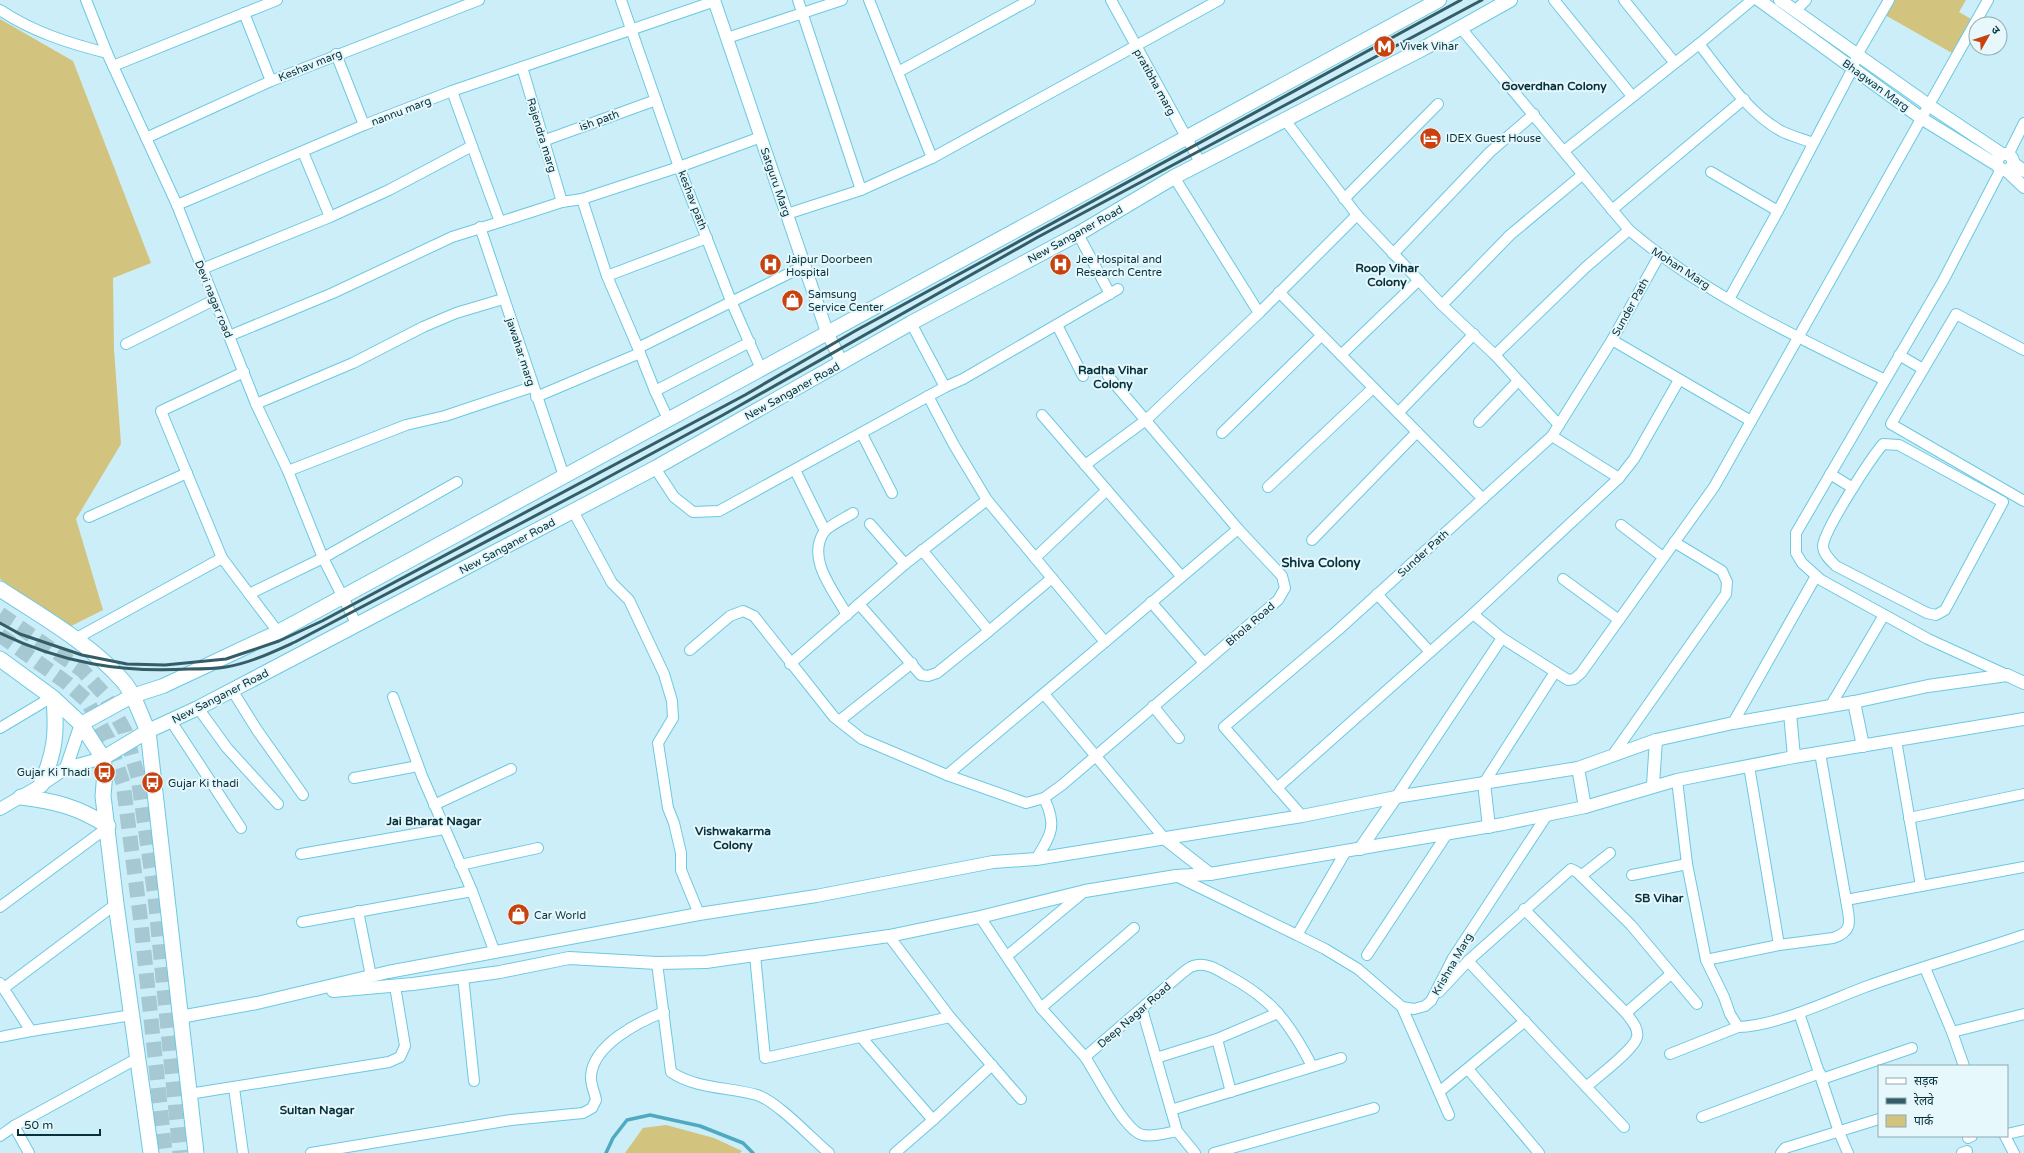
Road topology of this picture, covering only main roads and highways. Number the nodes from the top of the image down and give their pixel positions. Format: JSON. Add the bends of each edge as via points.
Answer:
{"nodes":[{"id":1,"x":1439,"y":0,"type":"edge"},
{"id":2,"x":1510,"y":0,"type":"edge"},
{"id":3,"x":0,"y":589,"type":"edge"},
{"id":4,"x":0,"y":659,"type":"edge"},
{"id":5,"x":132,"y":696,"type":"junction"},
{"id":6,"x":53,"y":698,"type":"junction"},
{"id":7,"x":81,"y":724,"type":"junction"},
{"id":8,"x":148,"y":731,"type":"junction"},
{"id":9,"x":103,"y":758,"type":"junction"},
{"id":10,"x":41,"y":785,"type":"road end"},
{"id":11,"x":21,"y":797,"type":"road end"},
{"id":12,"x":108,"y":826,"type":"junction"},
{"id":13,"x":151,"y":1153,"type":"edge"},
{"id":14,"x":196,"y":1153,"type":"edge"}],
"edges":[{"from":1,"to":5,"type":"main road","via":[[278,632],[163,686]]},
{"from":2,"to":8,"type":"main road","name":"New Sanganer Road","via":[[1426,47],[1174,178],[1078,234],[911,323],[655,468],[198,708]]},
{"from":3,"to":5,"type":"main road","via":[[92,652],[123,681]]},
{"from":4,"to":6,"type":"main road"},
{"from":5,"to":7,"type":"main road"},
{"from":5,"to":8,"type":"main road"},
{"from":6,"to":7,"type":"main road"},
{"from":6,"to":10,"type":"main road","via":[[55,746]]},
{"from":7,"to":9,"type":"main road"},
{"from":8,"to":9,"type":"main road","name":"New Sanganer Road"},
{"from":8,"to":14,"type":"main road"},
{"from":9,"to":12,"type":"main road","via":[[103,796]]},
{"from":11,"to":12,"type":"main road","via":[[73,807]]},
{"from":12,"to":13,"type":"main road","via":[[116,904]]}]}
